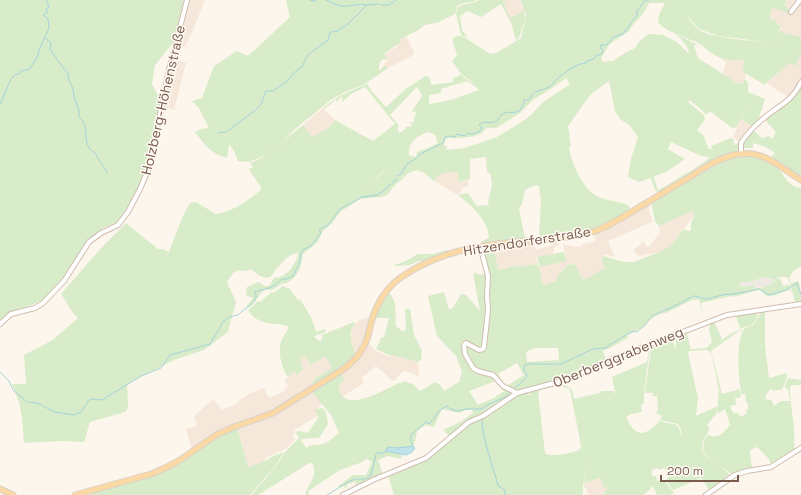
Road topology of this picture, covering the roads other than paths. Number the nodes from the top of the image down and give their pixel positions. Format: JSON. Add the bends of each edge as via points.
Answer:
{"nodes":[{"id":1,"x":187,"y":0,"type":"edge"},
{"id":2,"x":800,"y":0,"type":"edge"},
{"id":3,"x":796,"y":5,"type":"junction"},
{"id":4,"x":801,"y":8,"type":"edge"},
{"id":5,"x":791,"y":12,"type":"dead end"},
{"id":6,"x":801,"y":82,"type":"edge"},
{"id":7,"x":741,"y":154,"type":"junction"},
{"id":8,"x":801,"y":180,"type":"edge"},
{"id":9,"x":480,"y":246,"type":"junction"},
{"id":10,"x":801,"y":304,"type":"edge"},
{"id":11,"x":0,"y":324,"type":"edge"},
{"id":12,"x":518,"y":393,"type":"junction"},
{"id":13,"x":801,"y":448,"type":"edge"},
{"id":14,"x":0,"y":489,"type":"edge"},
{"id":15,"x":13,"y":495,"type":"edge"},
{"id":16,"x":75,"y":495,"type":"edge"},
{"id":17,"x":343,"y":495,"type":"edge"},
{"id":18,"x":706,"y":495,"type":"edge"}],
"edges":[{"from":1,"to":11,"type":"street","name":"Holzberg-Höhenstraße","via":[[169,70],[149,170],[128,212],[118,226],[100,233],[89,242],[64,281],[43,303],[35,308],[11,314]]},
{"from":2,"to":3,"type":"street"},
{"from":3,"to":4,"type":"street"},
{"from":3,"to":5,"type":"street"},
{"from":6,"to":7,"type":"street","via":[[788,101],[764,118],[740,144]]},
{"from":7,"to":8,"type":"main road","name":"Hitzendorferstraße","via":[[765,157]]},
{"from":7,"to":9,"type":"main road","name":"Hitzendorferstraße","via":[[727,156],[715,162],[598,230],[571,236]]},
{"from":9,"to":12,"type":"street","via":[[488,276],[485,342],[482,350],[466,343],[464,348],[473,368],[493,376],[502,385]]},
{"from":9,"to":16,"type":"main road","name":"Hitzendorferstraße","via":[[442,256],[397,280],[378,304],[365,344],[357,357],[342,370],[290,403],[269,415],[210,438],[177,462],[161,470]]},
{"from":10,"to":12,"type":"street","name":"Oberberggrabenweg","via":[[727,316],[607,361],[565,381]]},
{"from":12,"to":17,"type":"street","name":"Oberberggrabenweg","via":[[469,422],[426,458]]},
{"from":13,"to":18,"type":"street","via":[[773,466],[732,476]]},
{"from":14,"to":15,"type":"main road"}]}
